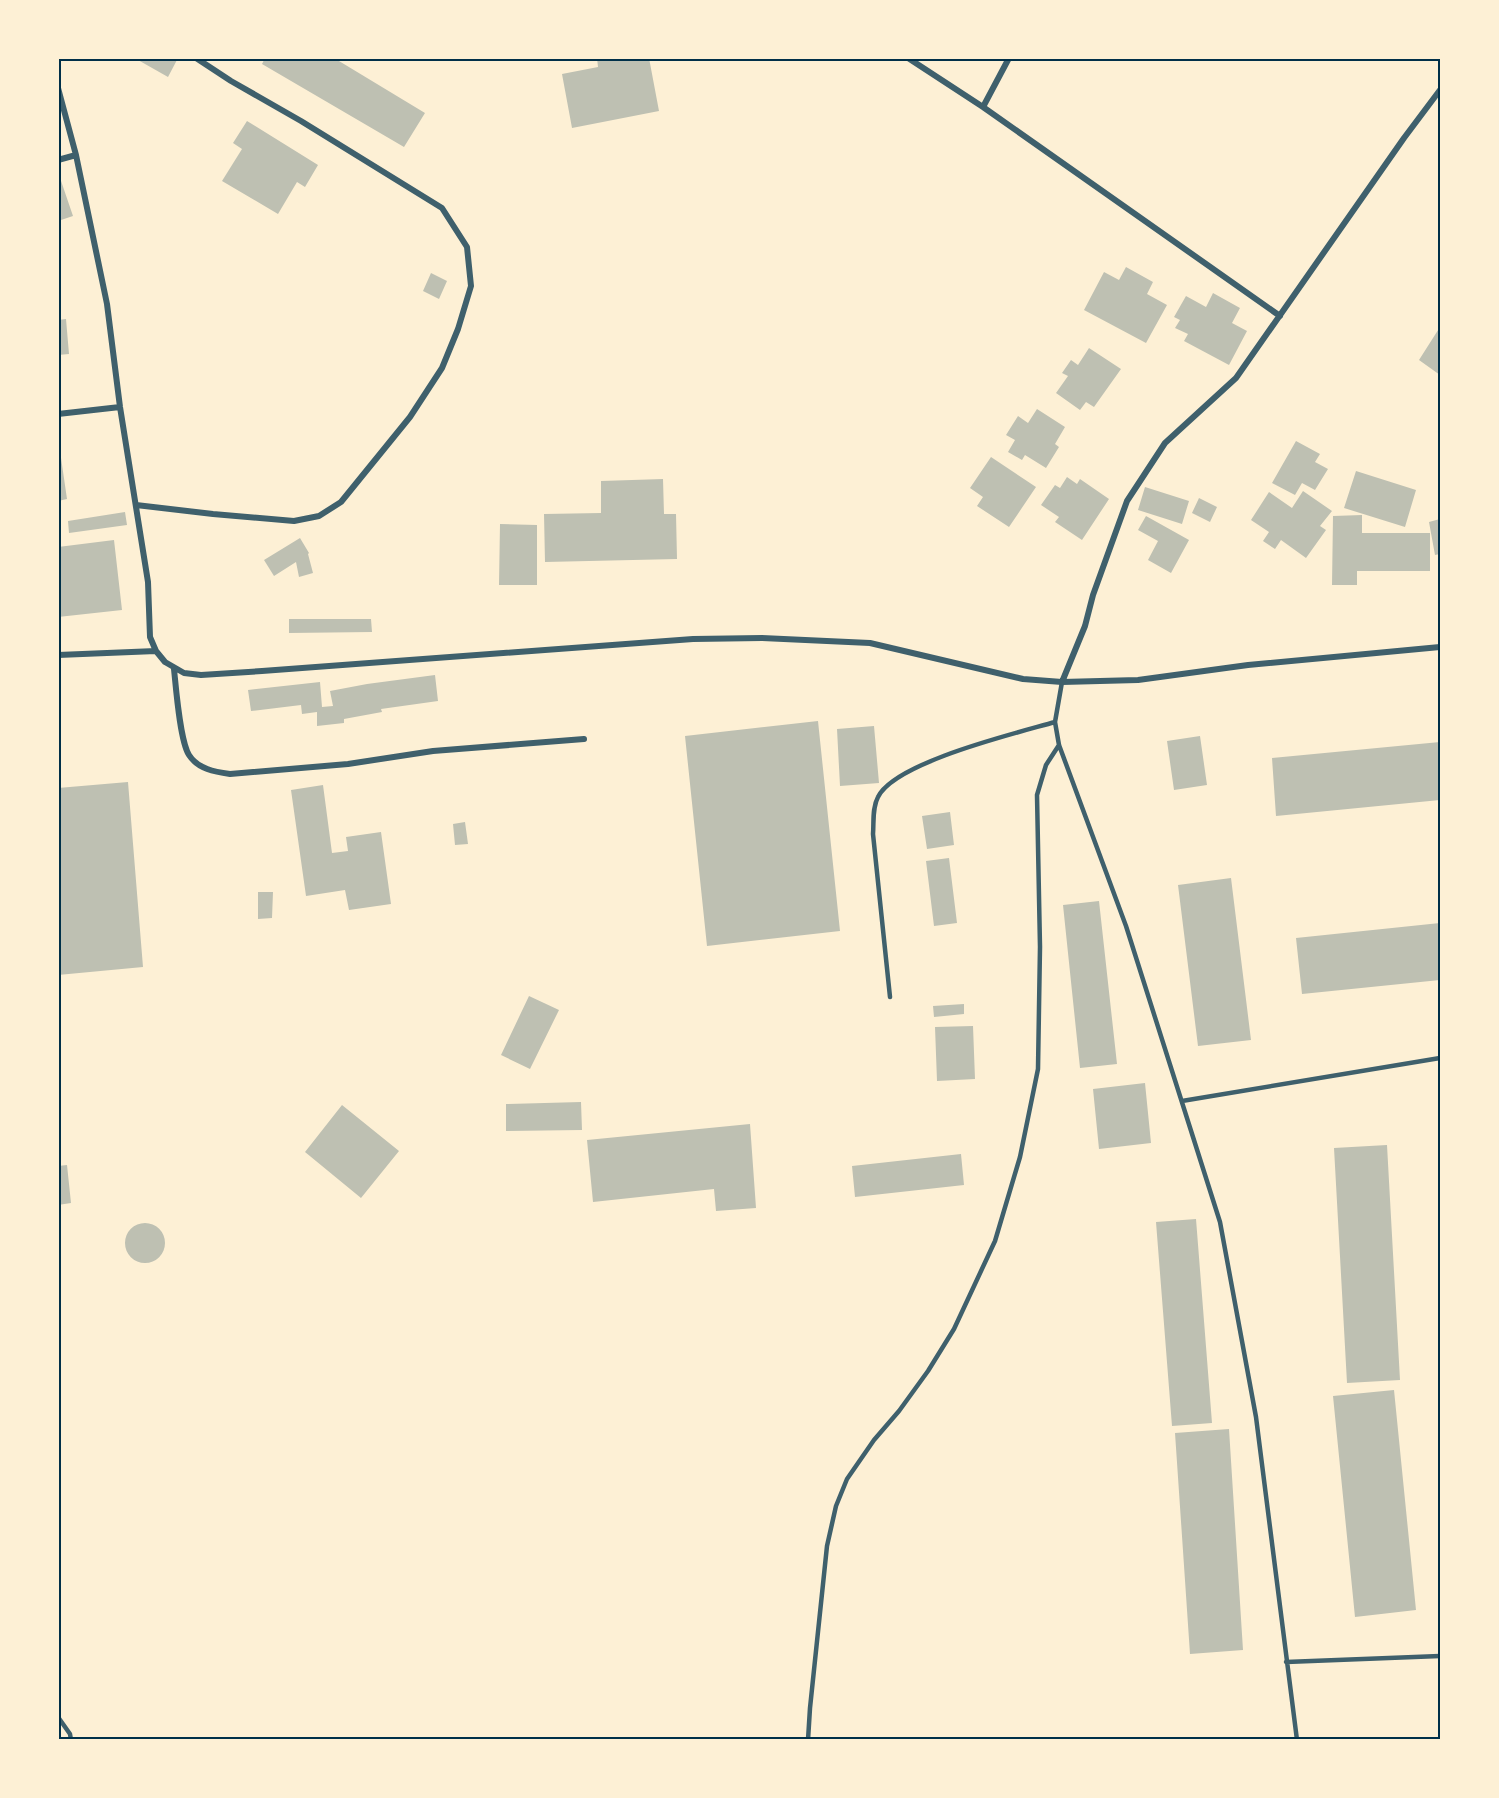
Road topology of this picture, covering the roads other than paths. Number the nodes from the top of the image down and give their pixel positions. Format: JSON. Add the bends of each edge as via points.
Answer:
{"nodes":[{"id":1,"x":196,"y":58,"type":"edge"},
{"id":2,"x":908,"y":58,"type":"edge"},
{"id":3,"x":1009,"y":58,"type":"edge"},
{"id":4,"x":58,"y":88,"type":"edge"},
{"id":5,"x":1440,"y":90,"type":"edge"},
{"id":6,"x":983,"y":108,"type":"junction"},
{"id":7,"x":76,"y":155,"type":"junction"},
{"id":8,"x":58,"y":160,"type":"edge"},
{"id":9,"x":1280,"y":316,"type":"junction"},
{"id":10,"x":120,"y":407,"type":"junction"},
{"id":11,"x":58,"y":414,"type":"edge"},
{"id":12,"x":136,"y":505,"type":"junction"},
{"id":13,"x":1440,"y":647,"type":"edge"},
{"id":14,"x":156,"y":651,"type":"junction"},
{"id":15,"x":58,"y":655,"type":"edge"},
{"id":16,"x":174,"y":669,"type":"junction"},
{"id":17,"x":1062,"y":682,"type":"junction"},
{"id":18,"x":1055,"y":722,"type":"junction"},
{"id":19,"x":584,"y":739,"type":"dead end"},
{"id":20,"x":1059,"y":745,"type":"junction"},
{"id":21,"x":890,"y":997,"type":"dead end"},
{"id":22,"x":1440,"y":1058,"type":"edge"},
{"id":23,"x":1182,"y":1101,"type":"junction"},
{"id":24,"x":1440,"y":1656,"type":"edge"},
{"id":25,"x":1286,"y":1662,"type":"junction"},
{"id":26,"x":58,"y":1717,"type":"edge"},
{"id":27,"x":70,"y":1740,"type":"edge"},
{"id":28,"x":808,"y":1740,"type":"edge"},
{"id":29,"x":1297,"y":1740,"type":"edge"}],
"edges":[{"from":1,"to":12,"type":"street","via":[[442,208],[467,247],[471,286],[442,368],[410,417],[341,502],[326,512],[294,521]]},
{"from":2,"to":6,"type":"street"},
{"from":3,"to":6,"type":"street"},
{"from":4,"to":7,"type":"street"},
{"from":5,"to":9,"type":"street"},
{"from":6,"to":9,"type":"street"},
{"from":7,"to":8,"type":"street"},
{"from":7,"to":10,"type":"street","via":[[107,304]]},
{"from":9,"to":17,"type":"street","via":[[1236,378],[1165,443],[1127,501]]},
{"from":10,"to":11,"type":"street"},
{"from":10,"to":12,"type":"street"},
{"from":12,"to":14,"type":"street","via":[[148,582],[150,637]]},
{"from":13,"to":17,"type":"street","via":[[1138,680]]},
{"from":14,"to":15,"type":"street"},
{"from":14,"to":16,"type":"street"},
{"from":16,"to":17,"type":"street","via":[[201,675],[670,640],[762,638],[870,643],[1023,679]]},
{"from":16,"to":19,"type":"street","via":[[184,745],[189,757],[212,771],[230,774],[348,764]]},
{"from":17,"to":18,"type":"lane"},
{"from":18,"to":20,"type":"lane"},
{"from":18,"to":21,"type":"lane","via":[[971,745],[905,773],[878,797],[873,834]]},
{"from":20,"to":23,"type":"lane","via":[[1126,926]]},
{"from":20,"to":28,"type":"lane","via":[[1046,765],[1037,795],[1038,1069],[1020,1157],[995,1241],[954,1329],[900,1411],[847,1479],[836,1506],[827,1546]]},
{"from":22,"to":23,"type":"lane"},
{"from":23,"to":25,"type":"lane","via":[[1220,1222],[1256,1417]]},
{"from":24,"to":25,"type":"lane"},
{"from":25,"to":29,"type":"lane"},
{"from":26,"to":27,"type":"lane"}]}
